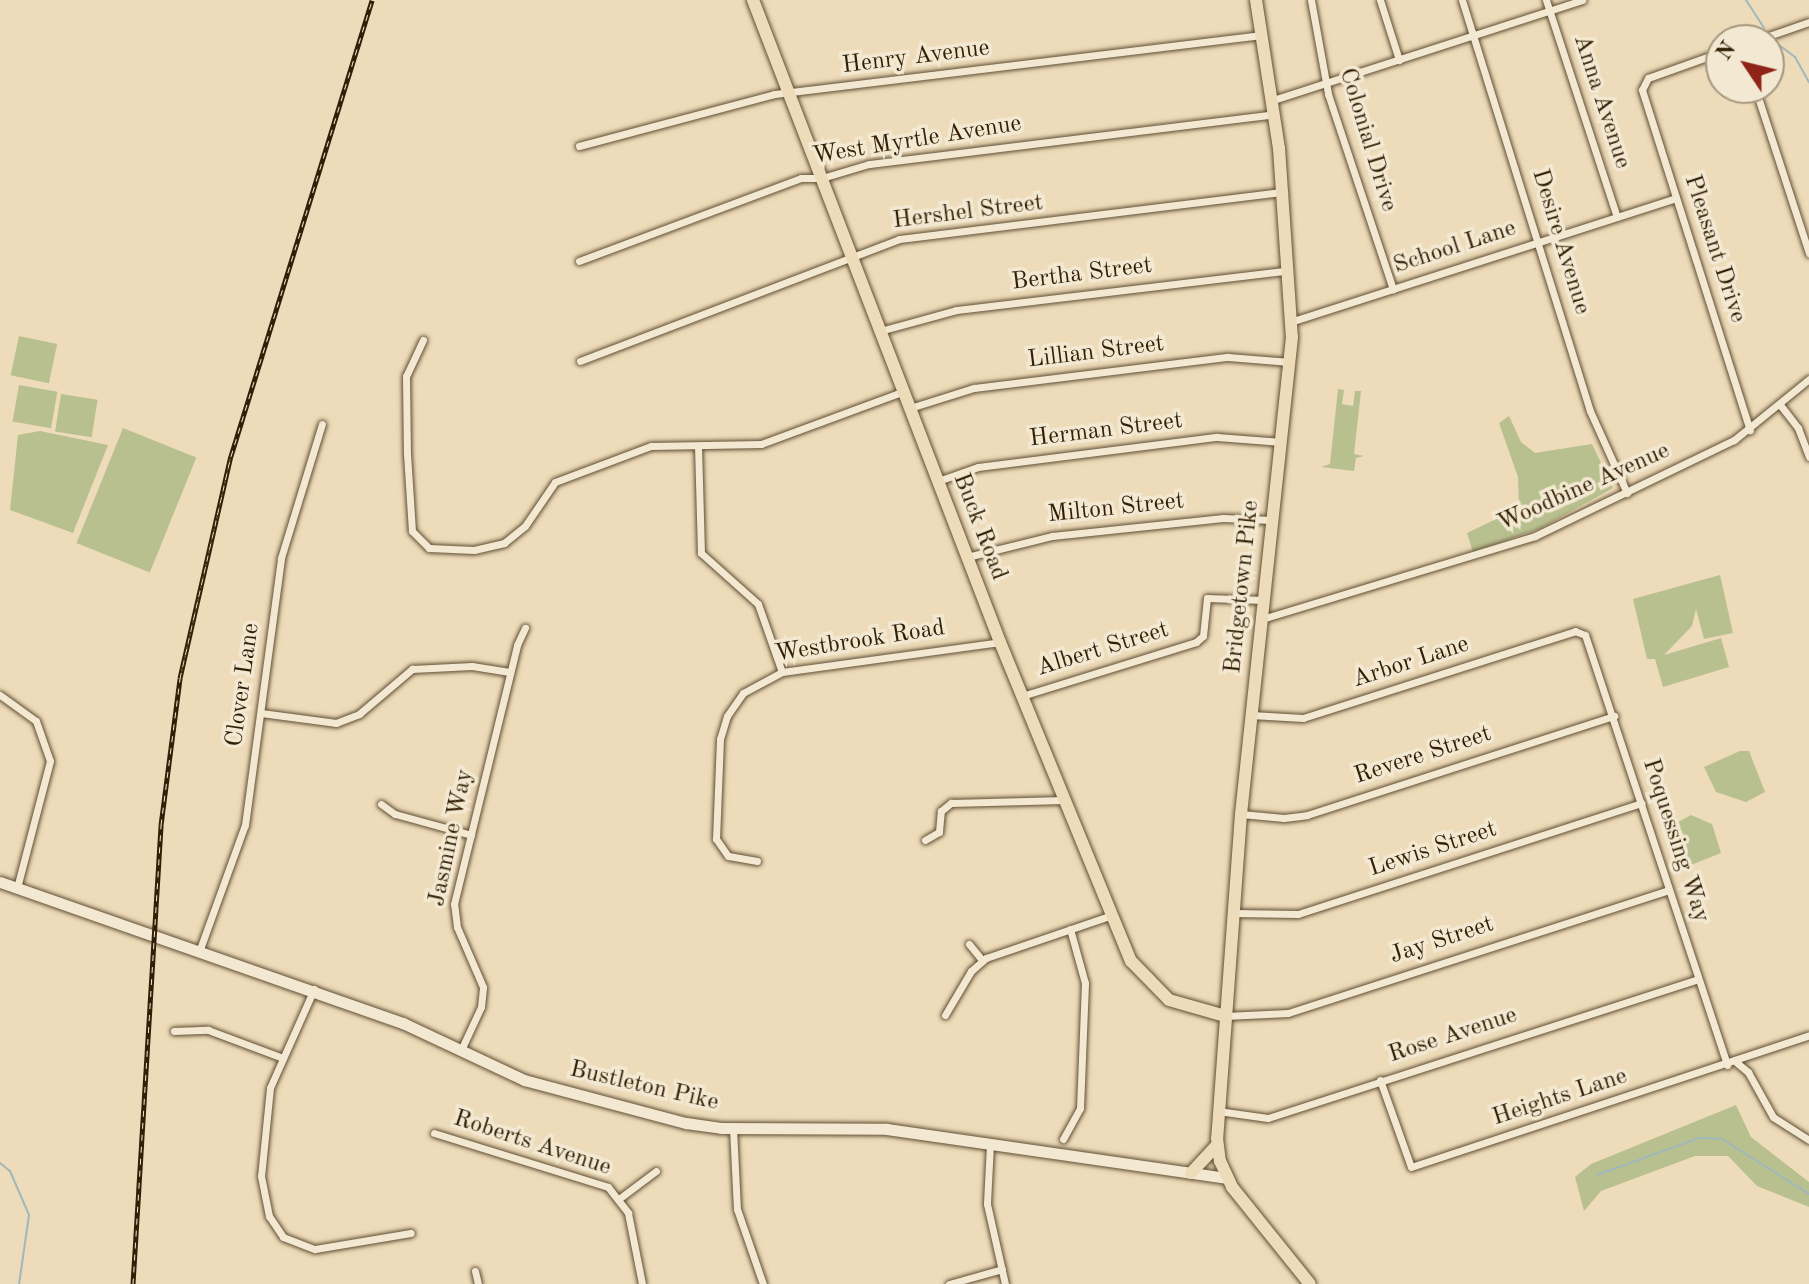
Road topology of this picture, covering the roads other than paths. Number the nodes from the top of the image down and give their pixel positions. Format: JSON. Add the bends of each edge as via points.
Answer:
{"nodes":[{"id":1,"x":753,"y":0,"type":"edge"},
{"id":2,"x":1256,"y":0,"type":"edge"},
{"id":3,"x":1311,"y":0,"type":"edge"},
{"id":4,"x":1380,"y":0,"type":"edge"},
{"id":5,"x":1462,"y":0,"type":"edge"},
{"id":6,"x":1546,"y":0,"type":"edge"},
{"id":7,"x":1582,"y":0,"type":"edge"},
{"id":8,"x":1549,"y":10,"type":"junction"},
{"id":9,"x":1809,"y":22,"type":"edge"},
{"id":10,"x":1785,"y":30,"type":"edge"},
{"id":11,"x":1262,"y":35,"type":"junction"},
{"id":12,"x":1473,"y":35,"type":"junction"},
{"id":13,"x":1705,"y":58,"type":"edge"},
{"id":14,"x":1399,"y":60,"type":"junction"},
{"id":15,"x":1327,"y":83,"type":"junction"},
{"id":16,"x":788,"y":93,"type":"junction"},
{"id":17,"x":1273,"y":100,"type":"junction"},
{"id":18,"x":1760,"y":104,"type":"edge"},
{"id":19,"x":1275,"y":114,"type":"junction"},
{"id":20,"x":579,"y":146,"type":"dead end"},
{"id":21,"x":822,"y":178,"type":"junction"},
{"id":22,"x":1284,"y":192,"type":"junction"},
{"id":23,"x":1675,"y":198,"type":"junction"},
{"id":24,"x":1617,"y":217,"type":"junction"},
{"id":25,"x":1539,"y":242,"type":"junction"},
{"id":26,"x":1809,"y":253,"type":"edge"},
{"id":27,"x":851,"y":256,"type":"junction"},
{"id":28,"x":579,"y":261,"type":"dead end"},
{"id":29,"x":1291,"y":270,"type":"junction"},
{"id":30,"x":1393,"y":289,"type":"junction"},
{"id":31,"x":1293,"y":321,"type":"junction"},
{"id":32,"x":880,"y":331,"type":"junction"},
{"id":33,"x":423,"y":340,"type":"dead end"},
{"id":34,"x":580,"y":361,"type":"dead end"},
{"id":35,"x":1290,"y":362,"type":"junction"},
{"id":36,"x":1809,"y":379,"type":"edge"},
{"id":37,"x":904,"y":391,"type":"junction"},
{"id":38,"x":1781,"y":406,"type":"junction"},
{"id":39,"x":910,"y":408,"type":"junction"},
{"id":40,"x":322,"y":424,"type":"dead end"},
{"id":41,"x":1750,"y":430,"type":"junction"},
{"id":42,"x":1282,"y":442,"type":"junction"},
{"id":43,"x":698,"y":446,"type":"junction"},
{"id":44,"x":1809,"y":457,"type":"edge"},
{"id":45,"x":938,"y":481,"type":"junction"},
{"id":46,"x":1627,"y":493,"type":"junction"},
{"id":47,"x":1273,"y":520,"type":"junction"},
{"id":48,"x":967,"y":557,"type":"junction"},
{"id":49,"x":1264,"y":600,"type":"junction"},
{"id":50,"x":1262,"y":619,"type":"junction"},
{"id":51,"x":525,"y":628,"type":"dead end"},
{"id":52,"x":1580,"y":632,"type":"joint"},
{"id":53,"x":1000,"y":642,"type":"junction"},
{"id":54,"x":510,"y":672,"type":"junction"},
{"id":55,"x":782,"y":672,"type":"junction"},
{"id":56,"x":0,"y":695,"type":"edge"},
{"id":57,"x":1022,"y":696,"type":"junction"},
{"id":58,"x":261,"y":713,"type":"junction"},
{"id":59,"x":1251,"y":715,"type":"junction"},
{"id":60,"x":1614,"y":716,"type":"junction"},
{"id":61,"x":1064,"y":800,"type":"junction"},
{"id":62,"x":1642,"y":803,"type":"junction"},
{"id":63,"x":381,"y":804,"type":"dead end"},
{"id":64,"x":1241,"y":814,"type":"junction"},
{"id":65,"x":471,"y":835,"type":"junction"},
{"id":66,"x":925,"y":840,"type":"dead end"},
{"id":67,"x":757,"y":861,"type":"dead end"},
{"id":68,"x":0,"y":882,"type":"edge"},
{"id":69,"x":17,"y":888,"type":"junction"},
{"id":70,"x":1669,"y":890,"type":"junction"},
{"id":71,"x":1233,"y":913,"type":"junction"},
{"id":72,"x":1112,"y":915,"type":"junction"},
{"id":73,"x":1070,"y":929,"type":"junction"},
{"id":74,"x":969,"y":944,"type":"dead end"},
{"id":75,"x":200,"y":949,"type":"junction"},
{"id":76,"x":982,"y":960,"type":"junction"},
{"id":77,"x":1698,"y":979,"type":"junction"},
{"id":78,"x":314,"y":989,"type":"junction"},
{"id":79,"x":945,"y":1015,"type":"dead end"},
{"id":80,"x":1225,"y":1016,"type":"junction"},
{"id":81,"x":174,"y":1031,"type":"dead end"},
{"id":82,"x":1809,"y":1035,"type":"edge"},
{"id":83,"x":461,"y":1050,"type":"junction"},
{"id":84,"x":283,"y":1058,"type":"junction"},
{"id":85,"x":1736,"y":1062,"type":"junction"},
{"id":86,"x":1727,"y":1065,"type":"junction"},
{"id":87,"x":1380,"y":1080,"type":"junction"},
{"id":88,"x":1218,"y":1111,"type":"junction"},
{"id":89,"x":733,"y":1128,"type":"junction"},
{"id":90,"x":434,"y":1133,"type":"dead end"},
{"id":91,"x":1063,"y":1139,"type":"dead end"},
{"id":92,"x":1809,"y":1140,"type":"edge"},
{"id":93,"x":990,"y":1144,"type":"junction"},
{"id":94,"x":1217,"y":1145,"type":"junction"},
{"id":95,"x":656,"y":1171,"type":"dead end"},
{"id":96,"x":1191,"y":1173,"type":"junction"},
{"id":97,"x":1227,"y":1178,"type":"junction"},
{"id":98,"x":620,"y":1198,"type":"junction"},
{"id":99,"x":411,"y":1233,"type":"dead end"},
{"id":100,"x":1002,"y":1269,"type":"junction"},
{"id":101,"x":475,"y":1271,"type":"dead end"},
{"id":102,"x":478,"y":1284,"type":"edge"},
{"id":103,"x":642,"y":1284,"type":"edge"},
{"id":104,"x":763,"y":1284,"type":"edge"},
{"id":105,"x":949,"y":1284,"type":"edge"},
{"id":106,"x":1005,"y":1284,"type":"edge"},
{"id":107,"x":1310,"y":1284,"type":"edge"}],
"edges":[{"from":1,"to":16,"type":"main road","name":"Buck Road"},
{"from":2,"to":11,"type":"main road","name":"Bridgetown Pike"},
{"from":3,"to":15,"type":"street","name":"Colonial Drive"},
{"from":4,"to":14,"type":"street"},
{"from":5,"to":12,"type":"street","name":"Desire Avenue"},
{"from":6,"to":8,"type":"street","name":"Anna Avenue"},
{"from":7,"to":8,"type":"street"},
{"from":8,"to":12,"type":"street"},
{"from":8,"to":24,"type":"street","name":"Anna Avenue"},
{"from":9,"to":10,"type":"street"},
{"from":11,"to":16,"type":"street","name":"Henry Avenue"},
{"from":11,"to":17,"type":"main road","name":"Bridgetown Pike"},
{"from":12,"to":14,"type":"street"},
{"from":12,"to":25,"type":"street","name":"Desire Avenue"},
{"from":13,"to":23,"type":"street","name":"Pleasant Drive","via":[[1645,81],[1642,90]]},
{"from":14,"to":15,"type":"street"},
{"from":15,"to":17,"type":"street"},
{"from":15,"to":30,"type":"street","name":"Colonial Drive"},
{"from":16,"to":20,"type":"street","name":"Henry Avenue"},
{"from":16,"to":21,"type":"main road","name":"Buck Road"},
{"from":17,"to":19,"type":"main road","name":"Bridgetown Pike"},
{"from":18,"to":26,"type":"street"},
{"from":19,"to":21,"type":"street","name":"West Myrtle Avenue","via":[[869,164]]},
{"from":19,"to":22,"type":"main road","name":"Bridgetown Pike"},
{"from":21,"to":27,"type":"main road","name":"Buck Road"},
{"from":21,"to":28,"type":"street","name":"West Myrtle Avenue","via":[[801,178],[725,203]]},
{"from":22,"to":27,"type":"street","name":"Hershel Street","via":[[908,237]]},
{"from":22,"to":29,"type":"main road","name":"Bridgetown Pike"},
{"from":23,"to":24,"type":"street","name":"School Lane"},
{"from":23,"to":41,"type":"street","name":"Pleasant Drive"},
{"from":24,"to":25,"type":"street","name":"School Lane"},
{"from":25,"to":30,"type":"street","name":"School Lane"},
{"from":25,"to":46,"type":"street","name":"Desire Avenue","via":[[1594,421]]},
{"from":27,"to":32,"type":"main road","name":"Buck Road"},
{"from":27,"to":34,"type":"street","name":"Hershel Street"},
{"from":29,"to":31,"type":"main road","name":"Bridgetown Pike"},
{"from":29,"to":32,"type":"street","name":"Bertha Street","via":[[956,310]]},
{"from":30,"to":31,"type":"street","name":"School Lane"},
{"from":31,"to":35,"type":"main road","name":"Bridgetown Pike"},
{"from":32,"to":37,"type":"main road","name":"Buck Road"},
{"from":33,"to":43,"type":"street","via":[[405,385],[412,531],[424,546],[492,548],[519,532],[555,482],[651,446]]},
{"from":35,"to":39,"type":"street","name":"Lillian Street","via":[[1228,357],[974,388]]},
{"from":35,"to":42,"type":"main road","name":"Bridgetown Pike"},
{"from":36,"to":38,"type":"street","name":"Woodbine Avenue"},
{"from":37,"to":39,"type":"main road","name":"Buck Road"},
{"from":37,"to":43,"type":"street","via":[[761,444]]},
{"from":38,"to":41,"type":"street","name":"Woodbine Avenue"},
{"from":38,"to":44,"type":"street","via":[[1798,428]]},
{"from":39,"to":45,"type":"main road","name":"Buck Road"},
{"from":40,"to":58,"type":"street","name":"Clover Lane","via":[[281,558]]},
{"from":41,"to":46,"type":"street","name":"Woodbine Avenue"},
{"from":42,"to":45,"type":"street","name":"Herman Street","via":[[1217,437],[978,467]]},
{"from":42,"to":47,"type":"main road","name":"Bridgetown Pike"},
{"from":43,"to":55,"type":"street","via":[[701,553],[758,604]]},
{"from":45,"to":48,"type":"main road","name":"Buck Road"},
{"from":46,"to":50,"type":"street","name":"Woodbine Avenue","via":[[1515,543]]},
{"from":47,"to":48,"type":"street","name":"Milton Street","via":[[1208,519],[1052,536]]},
{"from":47,"to":49,"type":"main road","name":"Bridgetown Pike"},
{"from":48,"to":53,"type":"main road","name":"Buck Road"},
{"from":49,"to":50,"type":"main road","name":"Bridgetown Pike"},
{"from":49,"to":57,"type":"street","name":"Albert Street","via":[[1207,598],[1203,636],[1196,642]]},
{"from":50,"to":59,"type":"main road","name":"Bridgetown Pike"},
{"from":51,"to":54,"type":"street","name":"Jasmine Way"},
{"from":52,"to":59,"type":"street","name":"Arbor Lane","via":[[1316,715],[1282,720]]},
{"from":52,"to":60,"type":"street","name":"Poquessing Way","via":[[1590,642]]},
{"from":53,"to":55,"type":"street","name":"Westbrook Road"},
{"from":53,"to":57,"type":"main road","name":"Buck Road"},
{"from":54,"to":58,"type":"street","via":[[472,666],[412,669],[359,714],[336,723]]},
{"from":54,"to":65,"type":"street","name":"Jasmine Way"},
{"from":55,"to":67,"type":"street","name":"Westbrook Road","via":[[743,693],[727,716],[720,739],[717,844],[728,856]]},
{"from":56,"to":69,"type":"street","via":[[36,721],[50,761]]},
{"from":57,"to":61,"type":"main road","name":"Buck Road"},
{"from":58,"to":75,"type":"street","name":"Clover Lane","via":[[245,825]]},
{"from":59,"to":64,"type":"main road","name":"Bridgetown Pike"},
{"from":60,"to":62,"type":"street","name":"Poquessing Way"},
{"from":60,"to":64,"type":"street","name":"Revere Street","via":[[1307,815]]},
{"from":61,"to":66,"type":"street","via":[[951,803],[941,811],[939,832]]},
{"from":61,"to":72,"type":"main road","name":"Buck Road"},
{"from":62,"to":70,"type":"street","name":"Poquessing Way"},
{"from":62,"to":71,"type":"street","name":"Lewis Street","via":[[1298,914]]},
{"from":63,"to":65,"type":"street","via":[[395,814]]},
{"from":64,"to":71,"type":"main road","name":"Bridgetown Pike"},
{"from":65,"to":83,"type":"street","name":"Jasmine Way","via":[[454,920],[478,967],[483,993]]},
{"from":68,"to":69,"type":"main road","name":"Bustleton Pike"},
{"from":69,"to":75,"type":"main road","name":"Bustleton Pike"},
{"from":70,"to":77,"type":"street","name":"Poquessing Way"},
{"from":70,"to":80,"type":"street","name":"Jay Street","via":[[1288,1013]]},
{"from":71,"to":80,"type":"main road","name":"Bridgetown Pike"},
{"from":72,"to":73,"type":"street"},
{"from":72,"to":80,"type":"main road","name":"Buck Road","via":[[1131,961],[1153,988],[1182,1006]]},
{"from":73,"to":76,"type":"street"},
{"from":73,"to":91,"type":"street","via":[[1085,983],[1080,1108]]},
{"from":74,"to":76,"type":"street"},
{"from":75,"to":78,"type":"main road","name":"Bustleton Pike"},
{"from":76,"to":79,"type":"street"},
{"from":77,"to":86,"type":"street","name":"Poquessing Way"},
{"from":77,"to":87,"type":"street","name":"Rose Avenue"},
{"from":78,"to":83,"type":"main road","name":"Bustleton Pike"},
{"from":78,"to":84,"type":"street"},
{"from":80,"to":88,"type":"main road","name":"Bridgetown Pike"},
{"from":81,"to":84,"type":"street","via":[[208,1030]]},
{"from":82,"to":85,"type":"street","name":"Heights Lane"},
{"from":83,"to":89,"type":"main road","name":"Bustleton Pike","via":[[549,1088],[686,1123]]},
{"from":84,"to":99,"type":"street","via":[[270,1088],[261,1176],[274,1227],[291,1241],[315,1249]]},
{"from":85,"to":86,"type":"street","name":"Heights Lane"},
{"from":85,"to":92,"type":"street","via":[[1773,1117]]},
{"from":86,"to":87,"type":"street","name":"Heights Lane","via":[[1411,1167]]},
{"from":87,"to":88,"type":"street","name":"Rose Avenue","via":[[1268,1118]]},
{"from":88,"to":94,"type":"main road","name":"Bridgetown Pike"},
{"from":89,"to":93,"type":"main road","name":"Bustleton Pike","via":[[848,1126]]},
{"from":89,"to":104,"type":"street","via":[[737,1209]]},
{"from":90,"to":98,"type":"street","name":"Roberts Avenue","via":[[598,1181]]},
{"from":93,"to":96,"type":"main road","name":"Bustleton Pike"},
{"from":93,"to":100,"type":"street","via":[[987,1204]]},
{"from":94,"to":96,"type":"main road"},
{"from":94,"to":97,"type":"main road","name":"Bridgetown Pike"},
{"from":95,"to":98,"type":"street"},
{"from":96,"to":97,"type":"main road","name":"Bustleton Pike"},
{"from":97,"to":107,"type":"main road"},
{"from":98,"to":103,"type":"street","name":"Roberts Avenue"},
{"from":100,"to":105,"type":"street"},
{"from":100,"to":106,"type":"street"},
{"from":101,"to":102,"type":"street"}]}
